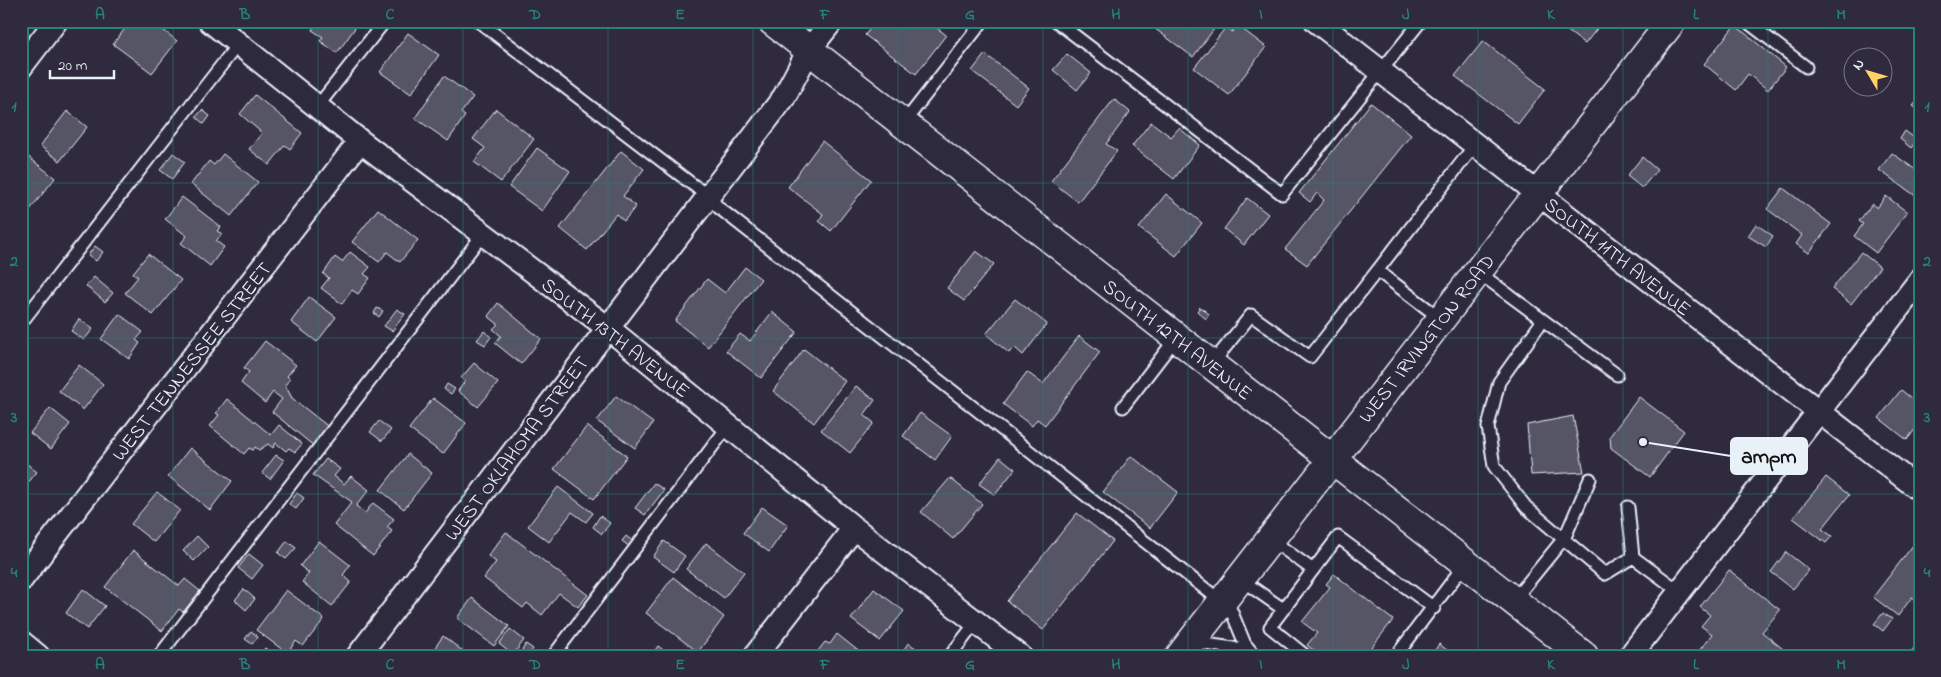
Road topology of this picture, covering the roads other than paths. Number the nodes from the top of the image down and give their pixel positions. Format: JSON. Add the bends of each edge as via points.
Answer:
{"nodes":[{"id":1,"x":56,"y":21,"type":"edge"},
{"id":2,"x":210,"y":21,"type":"edge"},
{"id":3,"x":385,"y":21,"type":"edge"},
{"id":4,"x":478,"y":21,"type":"edge"},
{"id":5,"x":772,"y":21,"type":"edge"},
{"id":6,"x":832,"y":21,"type":"edge"},
{"id":7,"x":983,"y":21,"type":"edge"},
{"id":8,"x":1056,"y":21,"type":"edge"},
{"id":9,"x":1316,"y":21,"type":"edge"},
{"id":10,"x":1421,"y":21,"type":"edge"},
{"id":11,"x":1672,"y":21,"type":"edge"},
{"id":12,"x":1746,"y":21,"type":"edge"},
{"id":13,"x":238,"y":44,"type":"junction"},
{"id":14,"x":809,"y":50,"type":"junction"},
{"id":15,"x":21,"y":67,"type":"edge"},
{"id":16,"x":1806,"y":67,"type":"dead end"},
{"id":17,"x":1382,"y":72,"type":"junction"},
{"id":18,"x":317,"y":106,"type":"junction"},
{"id":19,"x":903,"y":124,"type":"junction"},
{"id":20,"x":360,"y":141,"type":"junction"},
{"id":21,"x":1475,"y":145,"type":"junction"},
{"id":22,"x":1538,"y":194,"type":"junction"},
{"id":23,"x":709,"y":197,"type":"junction"},
{"id":24,"x":483,"y":234,"type":"junction"},
{"id":25,"x":1378,"y":271,"type":"junction"},
{"id":26,"x":1478,"y":272,"type":"junction"},
{"id":27,"x":1920,"y":280,"type":"edge"},
{"id":28,"x":1441,"y":319,"type":"junction"},
{"id":29,"x":1543,"y":320,"type":"junction"},
{"id":30,"x":21,"y":323,"type":"edge"},
{"id":31,"x":608,"y":328,"type":"junction"},
{"id":32,"x":1176,"y":338,"type":"junction"},
{"id":33,"x":1211,"y":365,"type":"junction"},
{"id":34,"x":1617,"y":375,"type":"dead end"},
{"id":35,"x":1123,"y":407,"type":"dead end"},
{"id":36,"x":1819,"y":411,"type":"junction"},
{"id":37,"x":729,"y":425,"type":"junction"},
{"id":38,"x":1332,"y":460,"type":"junction"},
{"id":39,"x":1590,"y":479,"type":"dead end"},
{"id":40,"x":1920,"y":490,"type":"edge"},
{"id":41,"x":1628,"y":507,"type":"dead end"},
{"id":42,"x":854,"y":528,"type":"junction"},
{"id":43,"x":1270,"y":539,"type":"junction"},
{"id":44,"x":1563,"y":539,"type":"junction"},
{"id":45,"x":1633,"y":557,"type":"junction"},
{"id":46,"x":1465,"y":564,"type":"junction"},
{"id":47,"x":1313,"y":570,"type":"junction"},
{"id":48,"x":21,"y":580,"type":"edge"},
{"id":49,"x":1679,"y":591,"type":"junction"},
{"id":50,"x":1229,"y":592,"type":"junction"},
{"id":51,"x":1514,"y":601,"type":"junction"},
{"id":52,"x":1434,"y":608,"type":"junction"},
{"id":53,"x":1283,"y":609,"type":"junction"},
{"id":54,"x":976,"y":622,"type":"junction"},
{"id":55,"x":21,"y":642,"type":"edge"},
{"id":56,"x":1186,"y":649,"type":"edge"},
{"id":57,"x":1254,"y":655,"type":"edge"},
{"id":58,"x":38,"y":656,"type":"edge"},
{"id":59,"x":159,"y":656,"type":"edge"},
{"id":60,"x":358,"y":656,"type":"edge"},
{"id":61,"x":553,"y":656,"type":"edge"},
{"id":62,"x":755,"y":656,"type":"edge"},
{"id":63,"x":950,"y":656,"type":"edge"},
{"id":64,"x":1020,"y":656,"type":"edge"},
{"id":65,"x":1306,"y":656,"type":"edge"},
{"id":66,"x":1396,"y":656,"type":"edge"},
{"id":67,"x":1584,"y":656,"type":"edge"},
{"id":68,"x":1630,"y":656,"type":"edge"}],
"edges":[{"from":1,"to":15,"type":"street"},
{"from":2,"to":13,"type":"street","name":"SOUTH 13TH AVENUE"},
{"from":3,"to":18,"type":"lane"},
{"from":4,"to":23,"type":"lane"},
{"from":5,"to":14,"type":"main road","name":"SOUTH 12TH AVENUE"},
{"from":6,"to":14,"type":"street","name":"WEST OKLAHOMA STREET"},
{"from":7,"to":19,"type":"lane"},
{"from":8,"to":17,"type":"lane","via":[[1282,194]]},
{"from":9,"to":17,"type":"street","name":"SOUTH 11TH AVENUE"},
{"from":10,"to":17,"type":"lane"},
{"from":11,"to":22,"type":"main road","name":"WEST IRVINGTON ROAD"},
{"from":12,"to":16,"type":"lane"},
{"from":13,"to":18,"type":"street","name":"SOUTH 13TH AVENUE"},
{"from":13,"to":30,"type":"lane"},
{"from":14,"to":19,"type":"main road","name":"SOUTH 12TH AVENUE"},
{"from":14,"to":23,"type":"street","name":"WEST OKLAHOMA STREET","via":[[784,97]]},
{"from":17,"to":21,"type":"street","name":"SOUTH 11TH AVENUE"},
{"from":18,"to":20,"type":"street","name":"SOUTH 13TH AVENUE"},
{"from":19,"to":32,"type":"main road","name":"SOUTH 12TH AVENUE"},
{"from":20,"to":24,"type":"street","name":"SOUTH 13TH AVENUE"},
{"from":20,"to":48,"type":"street","name":"WEST TENNESSEE STREET"},
{"from":21,"to":22,"type":"street","name":"SOUTH 11TH AVENUE"},
{"from":21,"to":25,"type":"lane"},
{"from":22,"to":26,"type":"main road","name":"WEST IRVINGTON ROAD"},
{"from":22,"to":36,"type":"street","name":"SOUTH 11TH AVENUE"},
{"from":23,"to":31,"type":"street","name":"WEST OKLAHOMA STREET"},
{"from":23,"to":50,"type":"lane","via":[[719,208]]},
{"from":24,"to":31,"type":"street","name":"SOUTH 13TH AVENUE"},
{"from":24,"to":59,"type":"lane"},
{"from":25,"to":28,"type":"lane"},
{"from":25,"to":33,"type":"lane","via":[[1310,358],[1250,315]]},
{"from":26,"to":28,"type":"main road","name":"WEST IRVINGTON ROAD"},
{"from":26,"to":29,"type":"lane"},
{"from":27,"to":36,"type":"street"},
{"from":28,"to":38,"type":"main road","name":"WEST IRVINGTON ROAD"},
{"from":29,"to":34,"type":"lane"},
{"from":29,"to":44,"type":"lane","via":[[1499,382],[1488,427],[1494,466],[1526,507]]},
{"from":31,"to":37,"type":"street","name":"SOUTH 13TH AVENUE"},
{"from":31,"to":60,"type":"street","name":"WEST OKLAHOMA STREET"},
{"from":32,"to":33,"type":"main road","name":"SOUTH 12TH AVENUE"},
{"from":32,"to":35,"type":"lane"},
{"from":33,"to":38,"type":"main road","name":"SOUTH 12TH AVENUE"},
{"from":36,"to":40,"type":"street","name":"SOUTH 11TH AVENUE"},
{"from":36,"to":49,"type":"street"},
{"from":37,"to":42,"type":"street","name":"SOUTH 13TH AVENUE"},
{"from":37,"to":61,"type":"lane"},
{"from":38,"to":43,"type":"main road","name":"WEST IRVINGTON ROAD"},
{"from":38,"to":46,"type":"main road","name":"SOUTH 12TH AVENUE"},
{"from":39,"to":44,"type":"lane"},
{"from":41,"to":45,"type":"lane"},
{"from":42,"to":54,"type":"street","name":"SOUTH 13TH AVENUE"},
{"from":42,"to":62,"type":"street"},
{"from":43,"to":47,"type":"lane"},
{"from":43,"to":50,"type":"main road","name":"WEST IRVINGTON ROAD"},
{"from":44,"to":45,"type":"lane","via":[[1605,574]]},
{"from":44,"to":51,"type":"lane"},
{"from":45,"to":49,"type":"lane"},
{"from":46,"to":51,"type":"main road","name":"SOUTH 12TH AVENUE"},
{"from":46,"to":52,"type":"lane"},
{"from":47,"to":52,"type":"lane","via":[[1338,537]]},
{"from":47,"to":53,"type":"lane"},
{"from":49,"to":68,"type":"street"},
{"from":50,"to":53,"type":"lane"},
{"from":50,"to":56,"type":"main road","name":"WEST IRVINGTON ROAD"},
{"from":50,"to":57,"type":"lane","via":[[1245,644]]},
{"from":51,"to":67,"type":"main road","name":"SOUTH 12TH AVENUE"},
{"from":52,"to":66,"type":"lane"},
{"from":53,"to":65,"type":"lane","via":[[1270,627]]},
{"from":54,"to":63,"type":"lane"},
{"from":54,"to":64,"type":"street","name":"SOUTH 13TH AVENUE"},
{"from":55,"to":58,"type":"street"},
{"from":56,"to":57,"type":"lane","via":[[1233,648]]}]}
